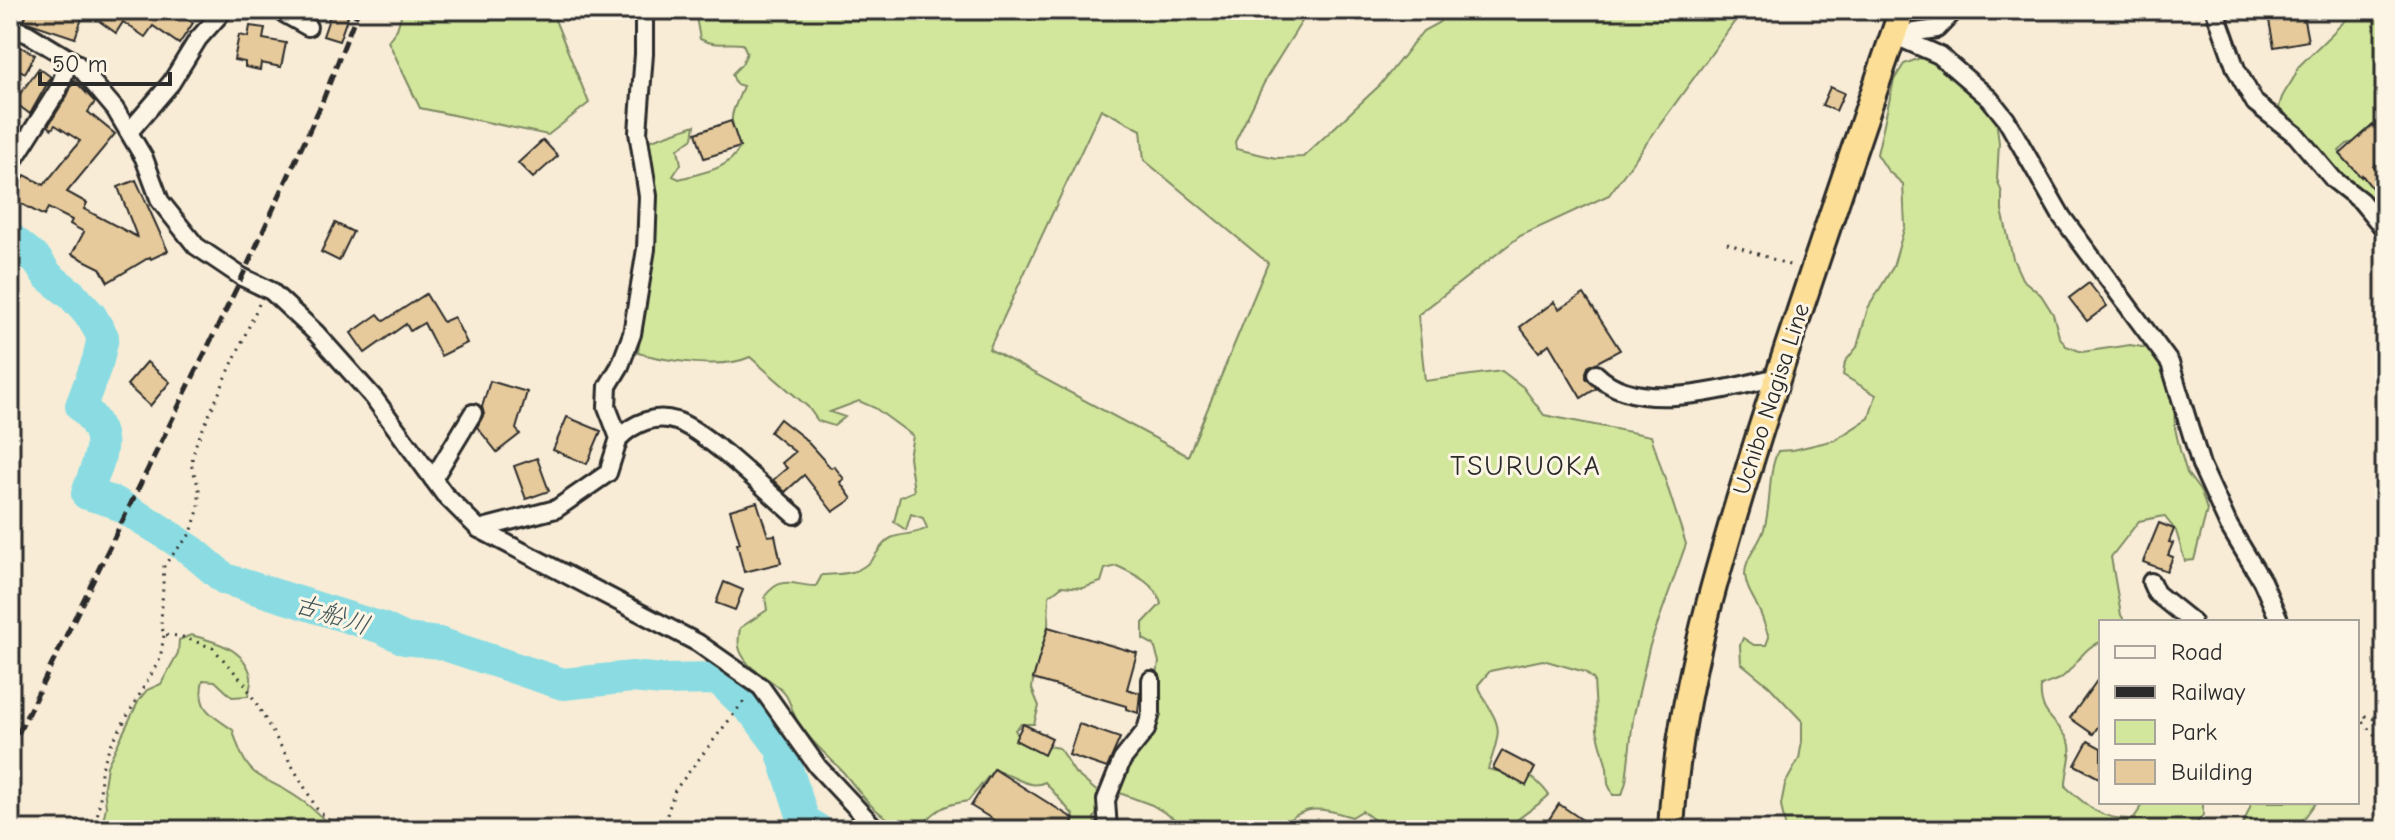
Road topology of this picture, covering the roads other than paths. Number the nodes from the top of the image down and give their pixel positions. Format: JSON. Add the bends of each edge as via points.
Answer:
{"nodes":[{"id":1,"x":224,"y":10,"type":"edge"},
{"id":2,"x":278,"y":10,"type":"edge"},
{"id":3,"x":644,"y":10,"type":"edge"},
{"id":4,"x":1902,"y":10,"type":"edge"},
{"id":5,"x":1955,"y":10,"type":"edge"},
{"id":6,"x":2215,"y":10,"type":"edge"},
{"id":7,"x":10,"y":27,"type":"edge"},
{"id":8,"x":308,"y":27,"type":"dead end"},
{"id":9,"x":1893,"y":35,"type":"junction"},
{"id":10,"x":70,"y":59,"type":"junction"},
{"id":11,"x":129,"y":132,"type":"junction"},
{"id":12,"x":10,"y":166,"type":"edge"},
{"id":13,"x":2385,"y":230,"type":"edge"},
{"id":14,"x":1596,"y":374,"type":"dead end"},
{"id":15,"x":1778,"y":377,"type":"junction"},
{"id":16,"x":473,"y":413,"type":"dead end"},
{"id":17,"x":619,"y":438,"type":"junction"},
{"id":18,"x":433,"y":479,"type":"junction"},
{"id":19,"x":795,"y":515,"type":"dead end"},
{"id":20,"x":479,"y":529,"type":"junction"},
{"id":21,"x":2151,"y":582,"type":"dead end"},
{"id":22,"x":2190,"y":620,"type":"edge"},
{"id":23,"x":2279,"y":620,"type":"edge"},
{"id":24,"x":1151,"y":680,"type":"dead end"},
{"id":25,"x":1673,"y":797,"type":"junction"},
{"id":26,"x":877,"y":830,"type":"edge"},
{"id":27,"x":1108,"y":830,"type":"edge"},
{"id":28,"x":1661,"y":830,"type":"edge"},
{"id":29,"x":1671,"y":830,"type":"edge"}],
"edges":[{"from":1,"to":11,"type":"street"},
{"from":2,"to":8,"type":"street"},
{"from":3,"to":17,"type":"street","via":[[638,132],[648,196],[646,249],[632,334],[608,386],[607,407]]},
{"from":4,"to":9,"type":"highway","name":"Uchibo Nagisa Line"},
{"from":5,"to":9,"type":"street","via":[[1937,29]]},
{"from":6,"to":13,"type":"street","via":[[2236,69],[2255,103],[2296,135]]},
{"from":7,"to":10,"type":"street"},
{"from":9,"to":15,"type":"highway","name":"Uchibo Nagisa Line"},
{"from":9,"to":23,"type":"street","via":[[1939,55],[1990,99],[2062,217],[2170,363],[2201,465]]},
{"from":10,"to":11,"type":"street"},
{"from":10,"to":12,"type":"street","via":[[58,90]]},
{"from":11,"to":18,"type":"street","via":[[160,201],[196,246],[266,288],[316,333],[374,398]]},
{"from":14,"to":15,"type":"street","via":[[1623,391],[1656,396],[1695,394]]},
{"from":15,"to":25,"type":"highway","name":"Uchibo Nagisa Line","via":[[1707,613],[1686,703]]},
{"from":16,"to":18,"type":"street"},
{"from":17,"to":19,"type":"street","via":[[632,426],[674,420],[720,451]]},
{"from":17,"to":20,"type":"street","via":[[608,473],[556,509]]},
{"from":18,"to":20,"type":"street"},
{"from":20,"to":26,"type":"street","via":[[698,643],[761,687],[818,767]]},
{"from":21,"to":22,"type":"street","via":[[2156,593]]},
{"from":24,"to":27,"type":"street","via":[[1146,730],[1122,760],[1106,800]]},
{"from":25,"to":28,"type":"highway","name":"Uchibo Nagisa Line"},
{"from":25,"to":29,"type":"highway","name":"Uchibo Nagisa Line"}]}
